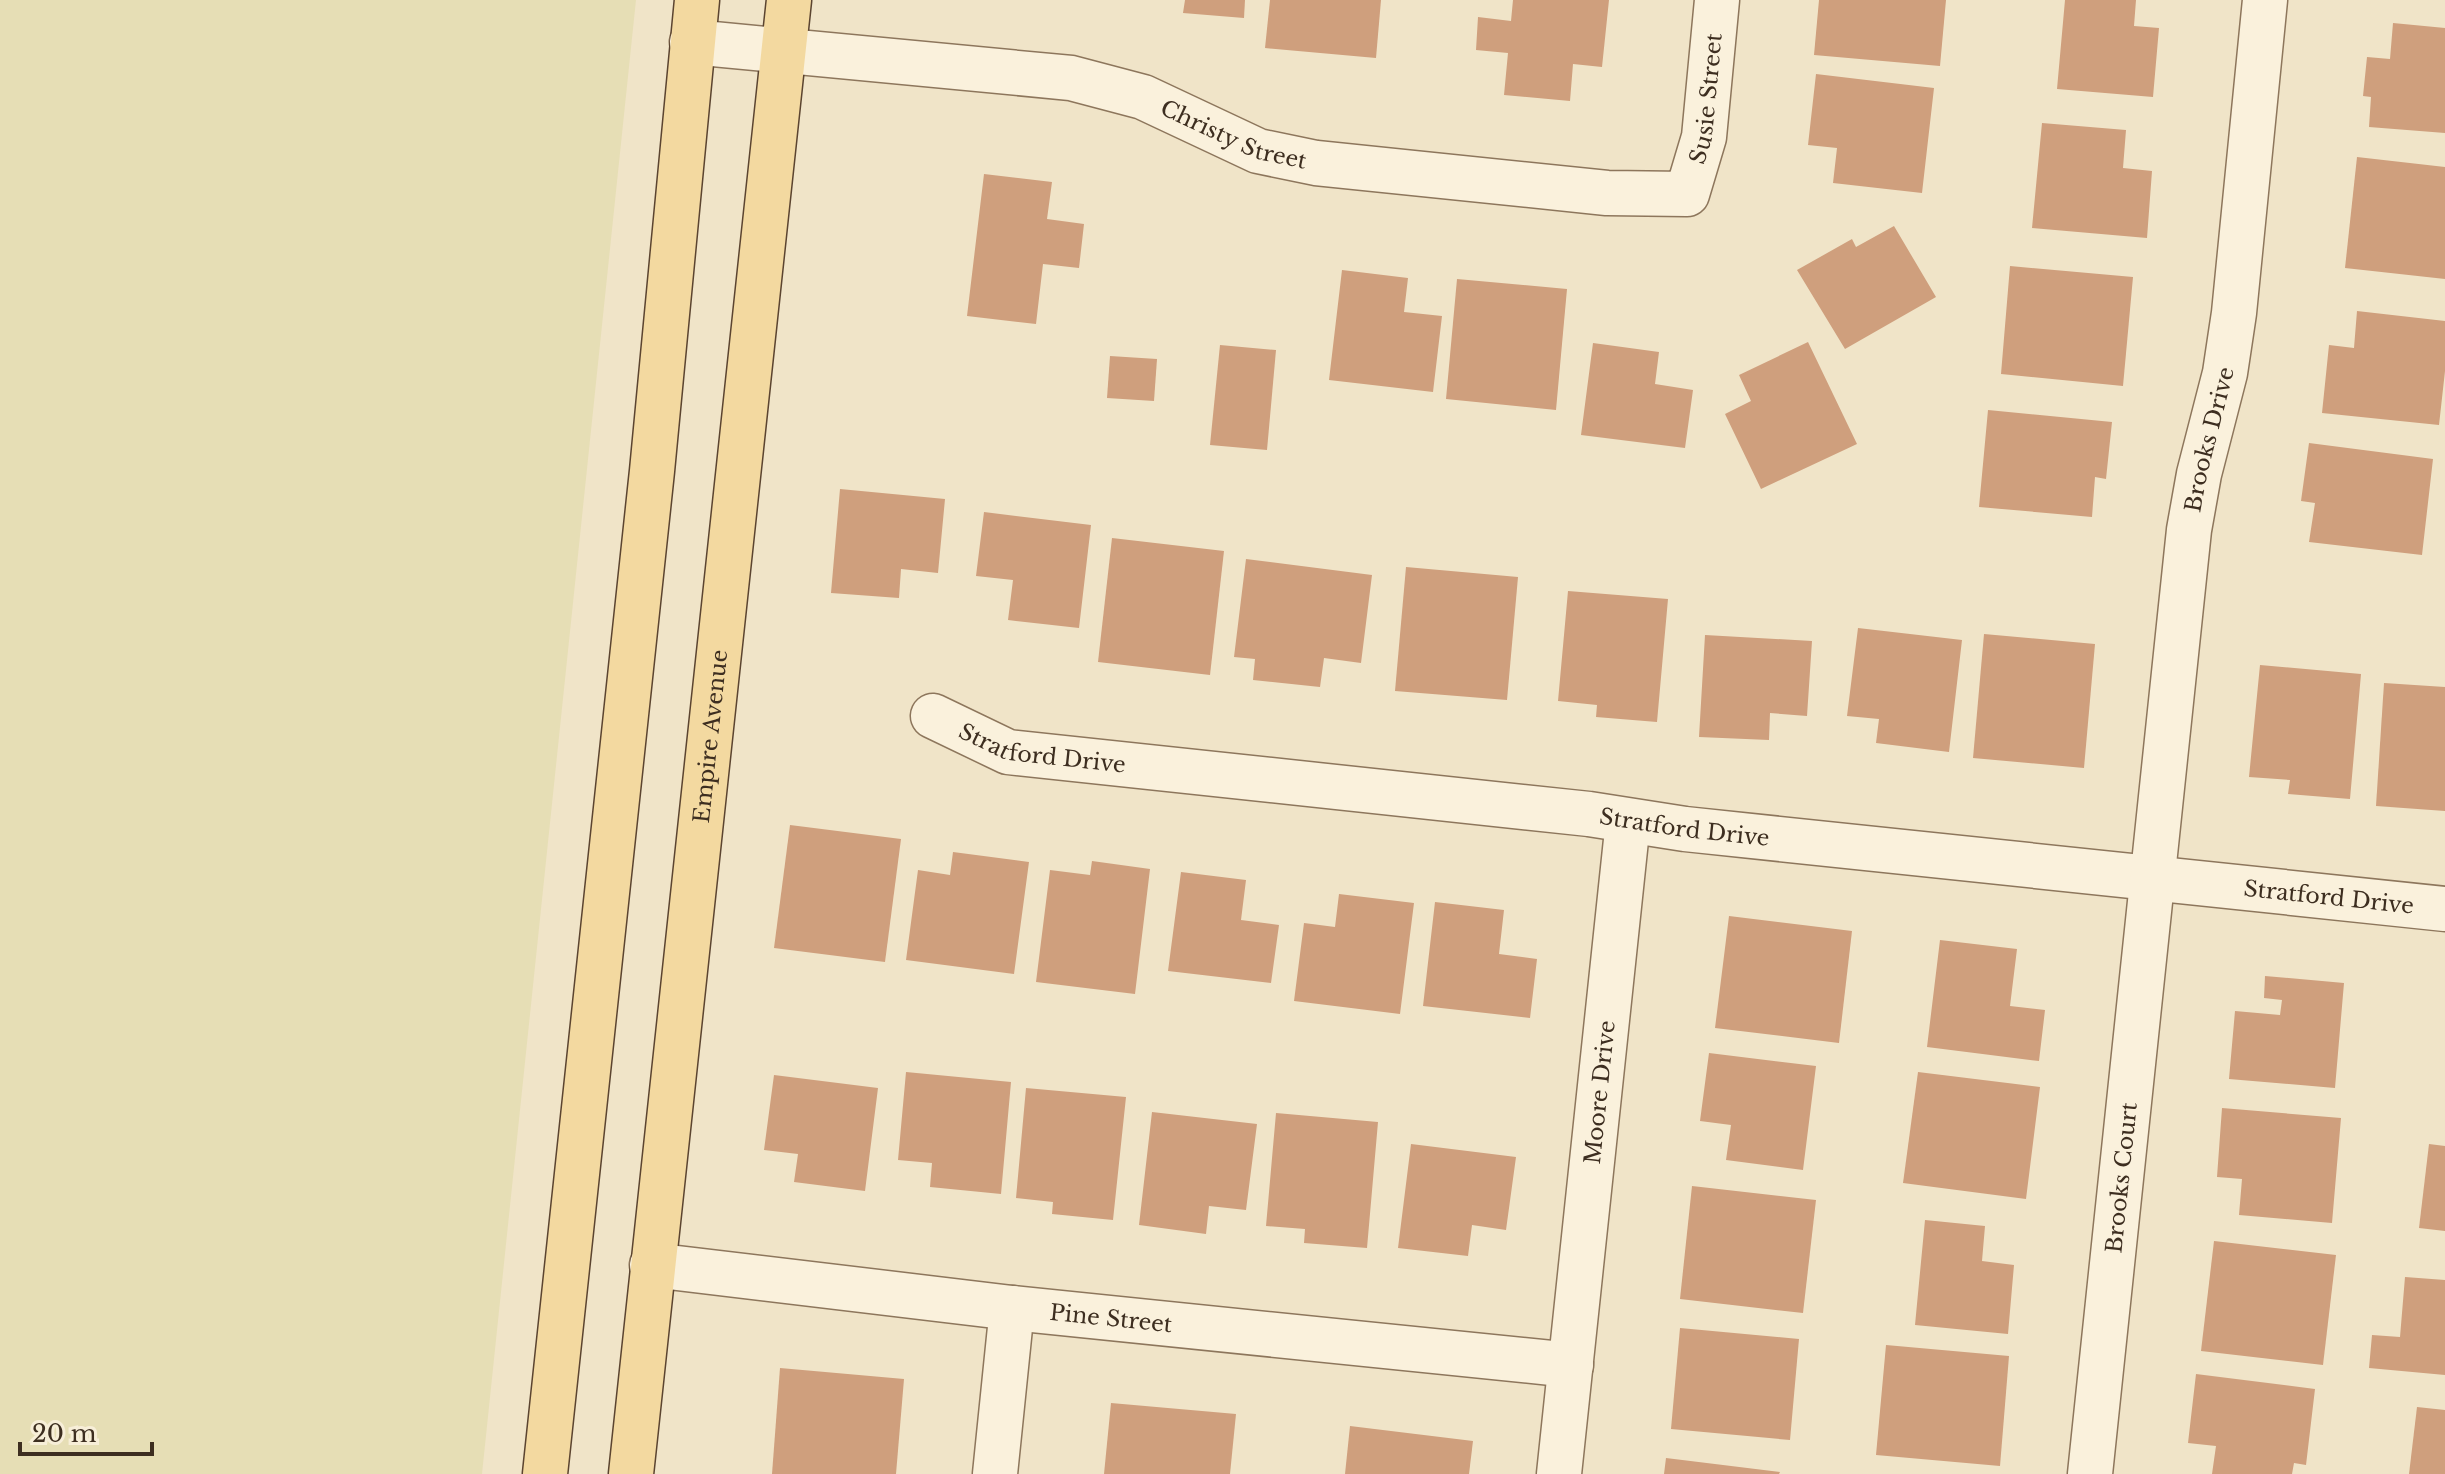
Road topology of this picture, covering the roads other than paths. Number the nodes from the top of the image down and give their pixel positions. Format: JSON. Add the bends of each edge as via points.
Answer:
{"nodes":[{"id":1,"x":789,"y":0,"type":"edge"},
{"id":2,"x":1717,"y":0,"type":"edge"},
{"id":3,"x":2265,"y":0,"type":"edge"},
{"id":4,"x":695,"y":21,"type":"edge"},
{"id":5,"x":784,"y":51,"type":"junction"},
{"id":6,"x":1687,"y":194,"type":"joint"},
{"id":7,"x":933,"y":716,"type":"dead end"},
{"id":8,"x":1628,"y":821,"type":"junction"},
{"id":9,"x":2152,"y":879,"type":"junction"},
{"id":10,"x":2445,"y":909,"type":"edge"},
{"id":11,"x":652,"y":1265,"type":"junction"},
{"id":12,"x":1012,"y":1308,"type":"junction"},
{"id":13,"x":1571,"y":1365,"type":"junction"},
{"id":14,"x":545,"y":1474,"type":"edge"},
{"id":15,"x":631,"y":1474,"type":"edge"},
{"id":16,"x":995,"y":1474,"type":"edge"},
{"id":17,"x":1559,"y":1474,"type":"edge"},
{"id":18,"x":2090,"y":1474,"type":"edge"}],
"edges":[{"from":1,"to":5,"type":"main road","name":"Empire Avenue"},
{"from":2,"to":6,"type":"street","name":"Susie Street","via":[[1704,137]]},
{"from":3,"to":9,"type":"street","name":"Brooks Drive","via":[[2234,313],[2189,530]]},
{"from":4,"to":5,"type":"street","name":"Christy Street"},
{"from":4,"to":14,"type":"main road"},
{"from":5,"to":6,"type":"street","name":"Christy Street","via":[[1071,78],[1143,97],[1258,151],[1316,163],[1607,193]]},
{"from":5,"to":11,"type":"main road","name":"Empire Avenue"},
{"from":7,"to":8,"type":"street","name":"Stratford Drive","via":[[1008,752]]},
{"from":8,"to":9,"type":"street","name":"Stratford Drive"},
{"from":8,"to":13,"type":"street","name":"Moore Drive"},
{"from":9,"to":10,"type":"street","name":"Stratford Drive"},
{"from":9,"to":18,"type":"street","name":"Brooks Court"},
{"from":11,"to":12,"type":"street","name":"Pine Street"},
{"from":11,"to":15,"type":"main road","name":"Empire Avenue"},
{"from":12,"to":13,"type":"street","name":"Pine Street"},
{"from":12,"to":16,"type":"street"},
{"from":13,"to":17,"type":"street","name":"Moore Drive"}]}
